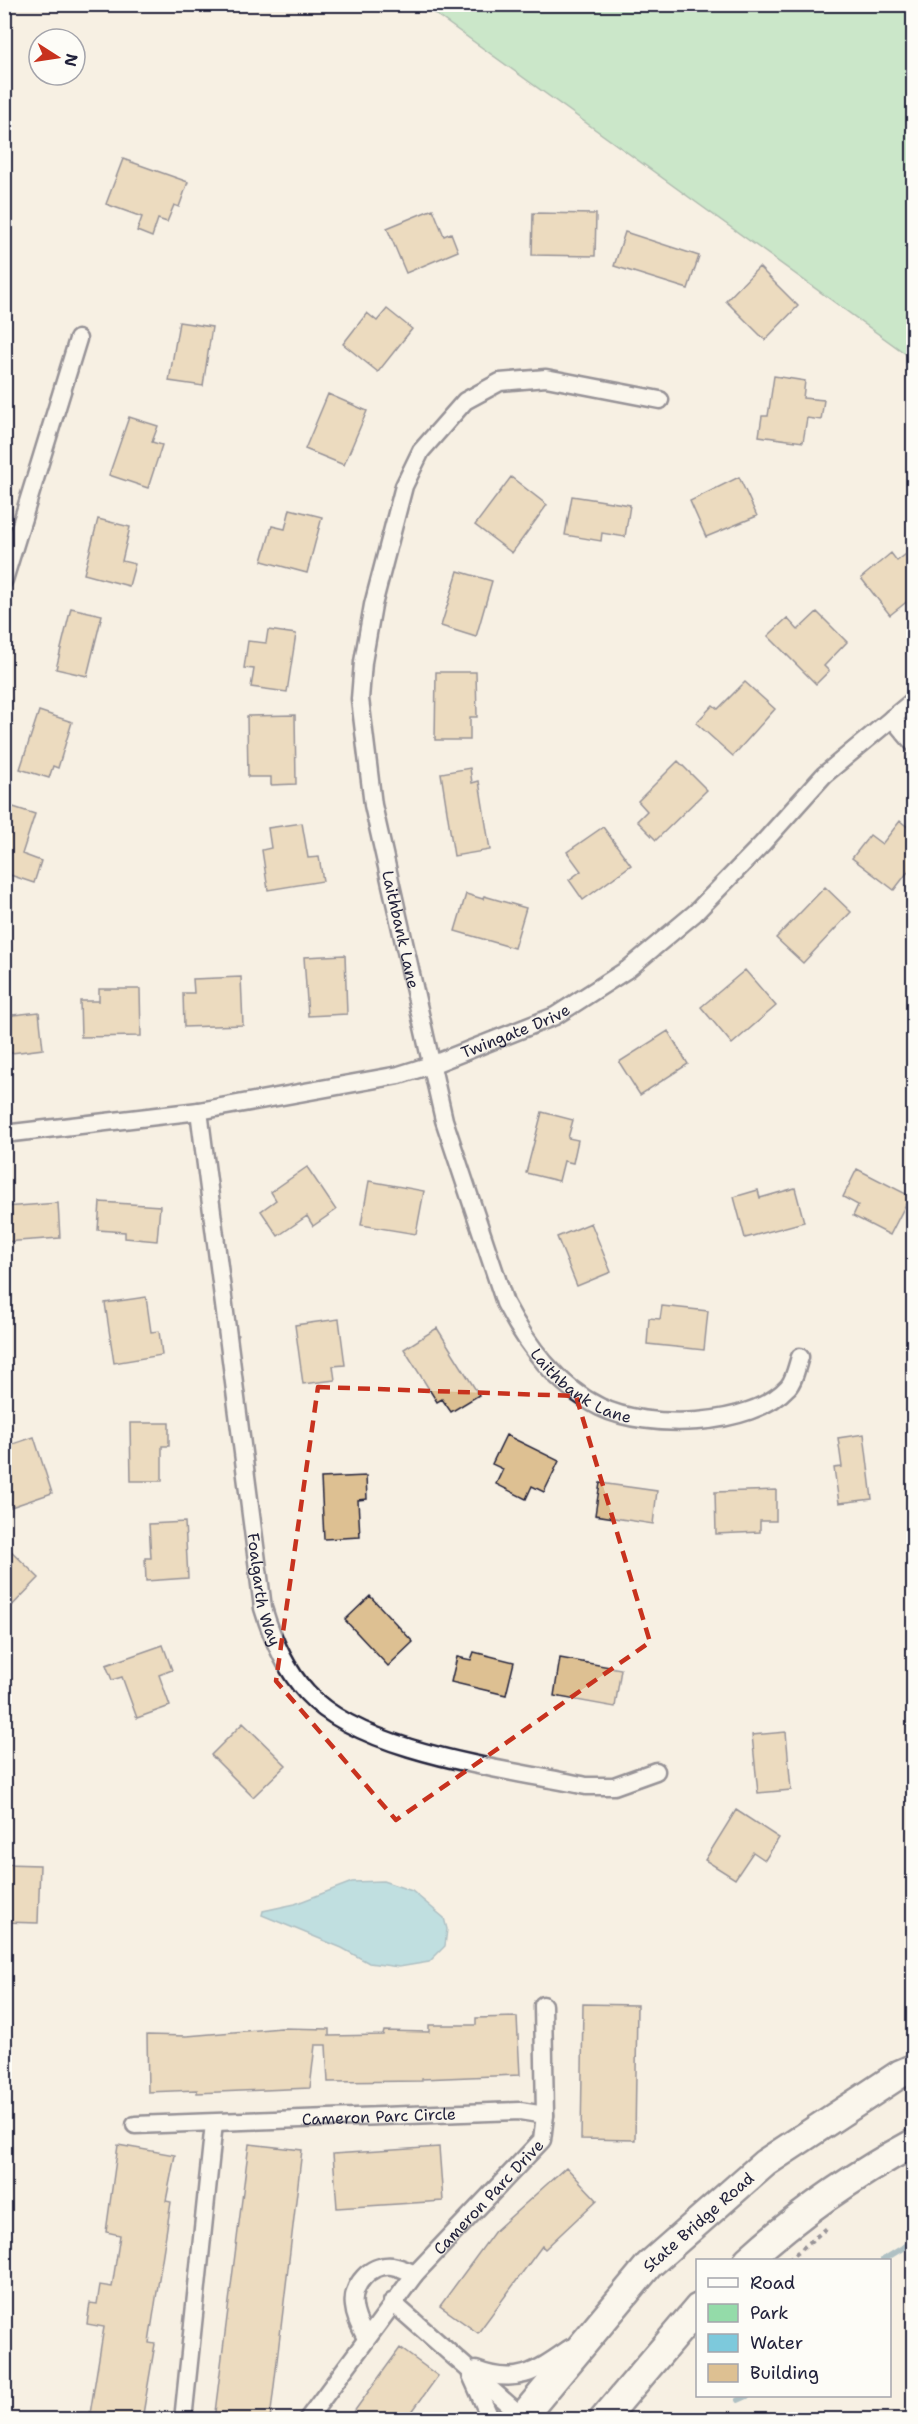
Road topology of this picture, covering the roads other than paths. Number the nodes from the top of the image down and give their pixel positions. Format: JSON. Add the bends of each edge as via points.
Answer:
{"nodes":[{"id":1,"x":78,"y":339,"type":"dead end"},
{"id":2,"x":660,"y":400,"type":"dead end"},
{"id":3,"x":4,"y":580,"type":"edge"},
{"id":4,"x":914,"y":700,"type":"edge"},
{"id":5,"x":892,"y":718,"type":"junction"},
{"id":6,"x":914,"y":744,"type":"edge"},
{"id":7,"x":431,"y":1065,"type":"junction"},
{"id":8,"x":199,"y":1110,"type":"junction"},
{"id":9,"x":4,"y":1134,"type":"edge"},
{"id":10,"x":800,"y":1357,"type":"dead end"},
{"id":11,"x":656,"y":1771,"type":"dead end"},
{"id":12,"x":543,"y":2005,"type":"dead end"},
{"id":13,"x":914,"y":2068,"type":"edge"},
{"id":14,"x":545,"y":2115,"type":"junction"},
{"id":15,"x":214,"y":2123,"type":"junction"},
{"id":16,"x":135,"y":2125,"type":"dead end"},
{"id":17,"x":914,"y":2143,"type":"edge"},
{"id":18,"x":749,"y":2259,"type":"edge"},
{"id":19,"x":415,"y":2274,"type":"junction"},
{"id":20,"x":392,"y":2302,"type":"junction"},
{"id":21,"x":696,"y":2310,"type":"edge"},
{"id":22,"x":593,"y":2332,"type":"junction"},
{"id":23,"x":366,"y":2338,"type":"junction"},
{"id":24,"x":466,"y":2366,"type":"junction"},
{"id":25,"x":523,"y":2418,"type":"edge"},
{"id":26,"x":183,"y":2420,"type":"edge"},
{"id":27,"x":307,"y":2420,"type":"edge"},
{"id":28,"x":491,"y":2420,"type":"edge"},
{"id":29,"x":603,"y":2420,"type":"edge"}],
"edges":[{"from":1,"to":3,"type":"street"},
{"from":2,"to":7,"type":"street","name":"Laithbank Lane","via":[[546,378],[500,382],[465,400],[421,451],[404,486],[372,605],[360,699],[373,805]]},
{"from":4,"to":5,"type":"street","name":"Twingate Drive"},
{"from":5,"to":6,"type":"street"},
{"from":5,"to":7,"type":"street","name":"Twingate Drive","via":[[824,775],[695,913],[628,969],[555,1016]]},
{"from":7,"to":8,"type":"street","name":"Twingate Drive","via":[[399,1075]]},
{"from":7,"to":10,"type":"street","name":"Laithbank Lane","via":[[444,1120],[505,1303],[540,1360],[566,1384],[599,1406],[624,1415],[654,1420],[726,1417],[762,1406],[789,1386]]},
{"from":8,"to":9,"type":"street","name":"Twingate Drive"},
{"from":8,"to":11,"type":"street","name":"Foalgarth Way","via":[[263,1608],[271,1636],[293,1674],[332,1714],[369,1735],[404,1746],[586,1786],[614,1786]]},
{"from":12,"to":14,"type":"street","name":"Cameron Parc Drive"},
{"from":13,"to":22,"type":"highway","name":"State Bridge Road","via":[[765,2163],[649,2265]]},
{"from":14,"to":15,"type":"street","name":"Cameron Parc Circle","via":[[520,2111]]},
{"from":14,"to":19,"type":"street","name":"Cameron Parc Drive","via":[[542,2140]]},
{"from":15,"to":16,"type":"street","name":"Cameron Parc Circle"},
{"from":15,"to":26,"type":"street"},
{"from":17,"to":18,"type":"highway","via":[[778,2233]]},
{"from":19,"to":20,"type":"street","name":"Cameron Parc Drive"},
{"from":19,"to":23,"type":"street","via":[[393,2266],[381,2267],[370,2271],[361,2281],[353,2304]]},
{"from":20,"to":23,"type":"street","name":"Cameron Parc Drive"},
{"from":20,"to":24,"type":"street"},
{"from":21,"to":29,"type":"highway"},
{"from":22,"to":24,"type":"street","via":[[547,2364],[522,2375],[497,2378]]},
{"from":22,"to":25,"type":"highway","name":"State Bridge Road"},
{"from":23,"to":27,"type":"street","name":"Cameron Parc Drive"},
{"from":24,"to":25,"type":"street"},
{"from":24,"to":28,"type":"street"}]}
